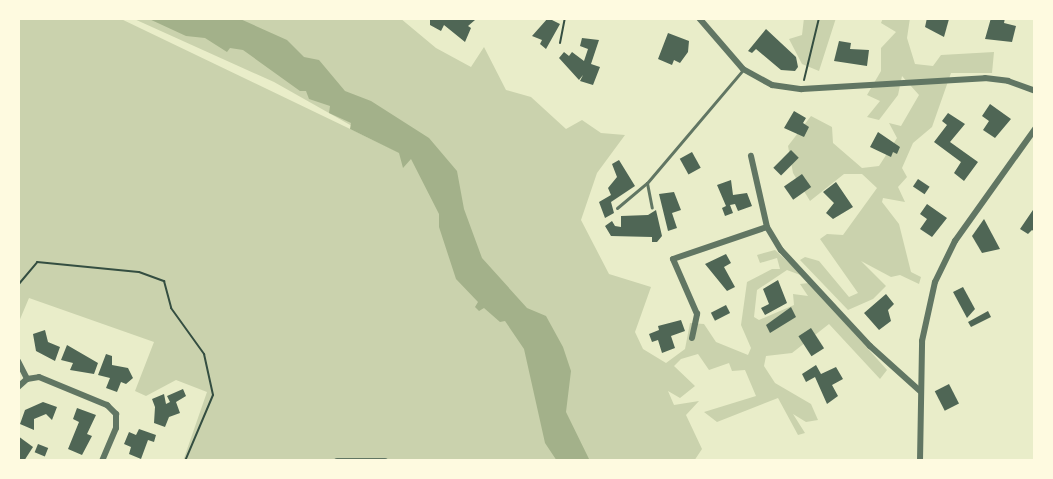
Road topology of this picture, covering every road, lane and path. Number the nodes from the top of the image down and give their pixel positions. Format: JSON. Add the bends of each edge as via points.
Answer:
{"nodes":[{"id":1,"x":564,"y":18,"type":"edge"},
{"id":2,"x":699,"y":18,"type":"edge"},
{"id":3,"x":819,"y":18,"type":"edge"},
{"id":4,"x":560,"y":43,"type":"dead end"},
{"id":5,"x":743,"y":69,"type":"junction"},
{"id":6,"x":802,"y":89,"type":"junction"},
{"id":7,"x":1035,"y":91,"type":"edge"},
{"id":8,"x":1035,"y":129,"type":"edge"},
{"id":9,"x":752,"y":156,"type":"dead end"},
{"id":10,"x":646,"y":183,"type":"junction"},
{"id":11,"x":617,"y":208,"type":"dead end"},
{"id":12,"x":652,"y":208,"type":"dead end"},
{"id":13,"x":767,"y":226,"type":"junction"},
{"id":14,"x":18,"y":285,"type":"edge"},
{"id":15,"x":692,"y":338,"type":"dead end"},
{"id":16,"x":18,"y":361,"type":"edge"},
{"id":17,"x":27,"y":379,"type":"junction"},
{"id":18,"x":18,"y":387,"type":"edge"},
{"id":19,"x":920,"y":391,"type":"junction"},
{"id":20,"x":102,"y":461,"type":"edge"},
{"id":21,"x":185,"y":461,"type":"edge"},
{"id":22,"x":338,"y":461,"type":"edge"},
{"id":23,"x":385,"y":461,"type":"edge"},
{"id":24,"x":920,"y":461,"type":"edge"}],
"edges":[{"from":1,"to":4,"type":"path"},
{"from":2,"to":5,"type":"street"},
{"from":3,"to":6,"type":"path"},
{"from":5,"to":6,"type":"street","via":[[772,85]]},
{"from":5,"to":10,"type":"lane"},
{"from":6,"to":7,"type":"street","via":[[985,78]]},
{"from":8,"to":19,"type":"street","via":[[955,241],[935,282],[922,341]]},
{"from":9,"to":13,"type":"street"},
{"from":10,"to":11,"type":"lane"},
{"from":10,"to":12,"type":"lane"},
{"from":13,"to":15,"type":"street","via":[[673,259],[697,314]]},
{"from":13,"to":19,"type":"street","via":[[781,250],[870,346]]},
{"from":14,"to":21,"type":"path","via":[[37,262],[139,272],[164,281],[171,308],[204,354],[213,395]]},
{"from":16,"to":17,"type":"street"},
{"from":17,"to":18,"type":"street"},
{"from":17,"to":20,"type":"street","via":[[39,377],[107,405],[116,414],[116,428]]},
{"from":19,"to":24,"type":"street"},
{"from":22,"to":23,"type":"street"}]}
